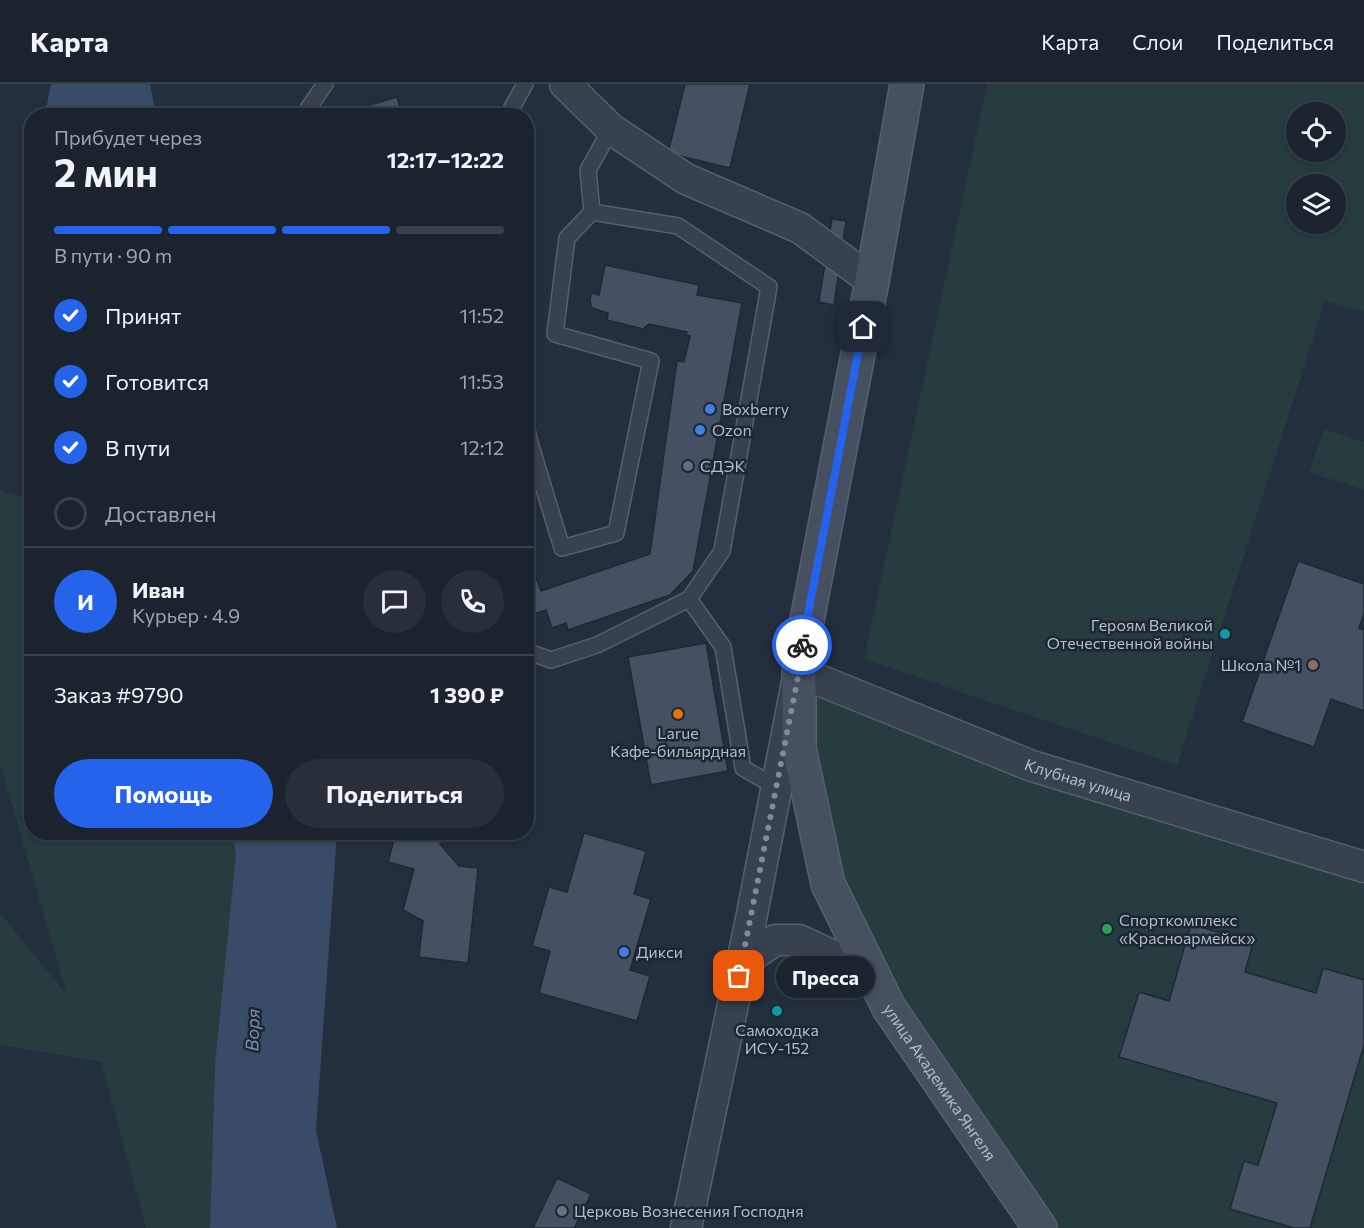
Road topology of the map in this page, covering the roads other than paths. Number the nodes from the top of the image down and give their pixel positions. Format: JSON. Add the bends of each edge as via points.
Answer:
{"nodes":[{"id":1,"x":325,"y":84,"type":"edge"},
{"id":2,"x":525,"y":84,"type":"edge"},
{"id":3,"x":566,"y":84,"type":"edge"},
{"id":4,"x":907,"y":84,"type":"edge"},
{"id":5,"x":308,"y":108,"type":"edge"},
{"id":6,"x":512,"y":108,"type":"edge"},
{"id":7,"x":611,"y":129,"type":"junction"},
{"id":8,"x":592,"y":212,"type":"junction"},
{"id":9,"x":872,"y":281,"type":"junction"},
{"id":10,"x":534,"y":462,"type":"edge"},
{"id":11,"x":689,"y":599,"type":"junction"},
{"id":12,"x":534,"y":654,"type":"edge"},
{"id":13,"x":799,"y":672,"type":"junction"},
{"id":14,"x":776,"y":787,"type":"junction"},
{"id":15,"x":1364,"y":867,"type":"edge"},
{"id":16,"x":872,"y":974,"type":"junction"},
{"id":17,"x":739,"y":976,"type":"junction"},
{"id":18,"x":686,"y":1228,"type":"edge"},
{"id":19,"x":1040,"y":1228,"type":"edge"}],
"edges":[{"from":1,"to":5,"type":"lane"},
{"from":2,"to":6,"type":"lane"},
{"from":3,"to":7,"type":"street"},
{"from":4,"to":9,"type":"main road","name":"улица Академика Янгеля"},
{"from":7,"to":8,"type":"lane","via":[[588,170]]},
{"from":7,"to":9,"type":"street","via":[[686,179],[800,228]]},
{"from":8,"to":10,"type":"lane","via":[[567,238],[555,334],[651,361],[616,533],[562,548]]},
{"from":8,"to":11,"type":"lane","via":[[678,226],[769,287],[722,551]]},
{"from":9,"to":13,"type":"main road","name":"улица Академика Янгеля"},
{"from":11,"to":12,"type":"lane","via":[[597,645],[550,660]]},
{"from":11,"to":14,"type":"lane","via":[[723,647],[743,768]]},
{"from":13,"to":14,"type":"street"},
{"from":13,"to":15,"type":"street","name":"Клубная улица","via":[[1032,766]]},
{"from":13,"to":16,"type":"main road","name":"улица Академика Янгеля","via":[[799,748],[828,884]]},
{"from":14,"to":17,"type":"street"},
{"from":16,"to":17,"type":"street","via":[[799,940],[775,940],[753,955]]},
{"from":16,"to":19,"type":"main road","name":"улица Академика Янгеля","via":[[889,1008]]},
{"from":17,"to":18,"type":"street"}]}
